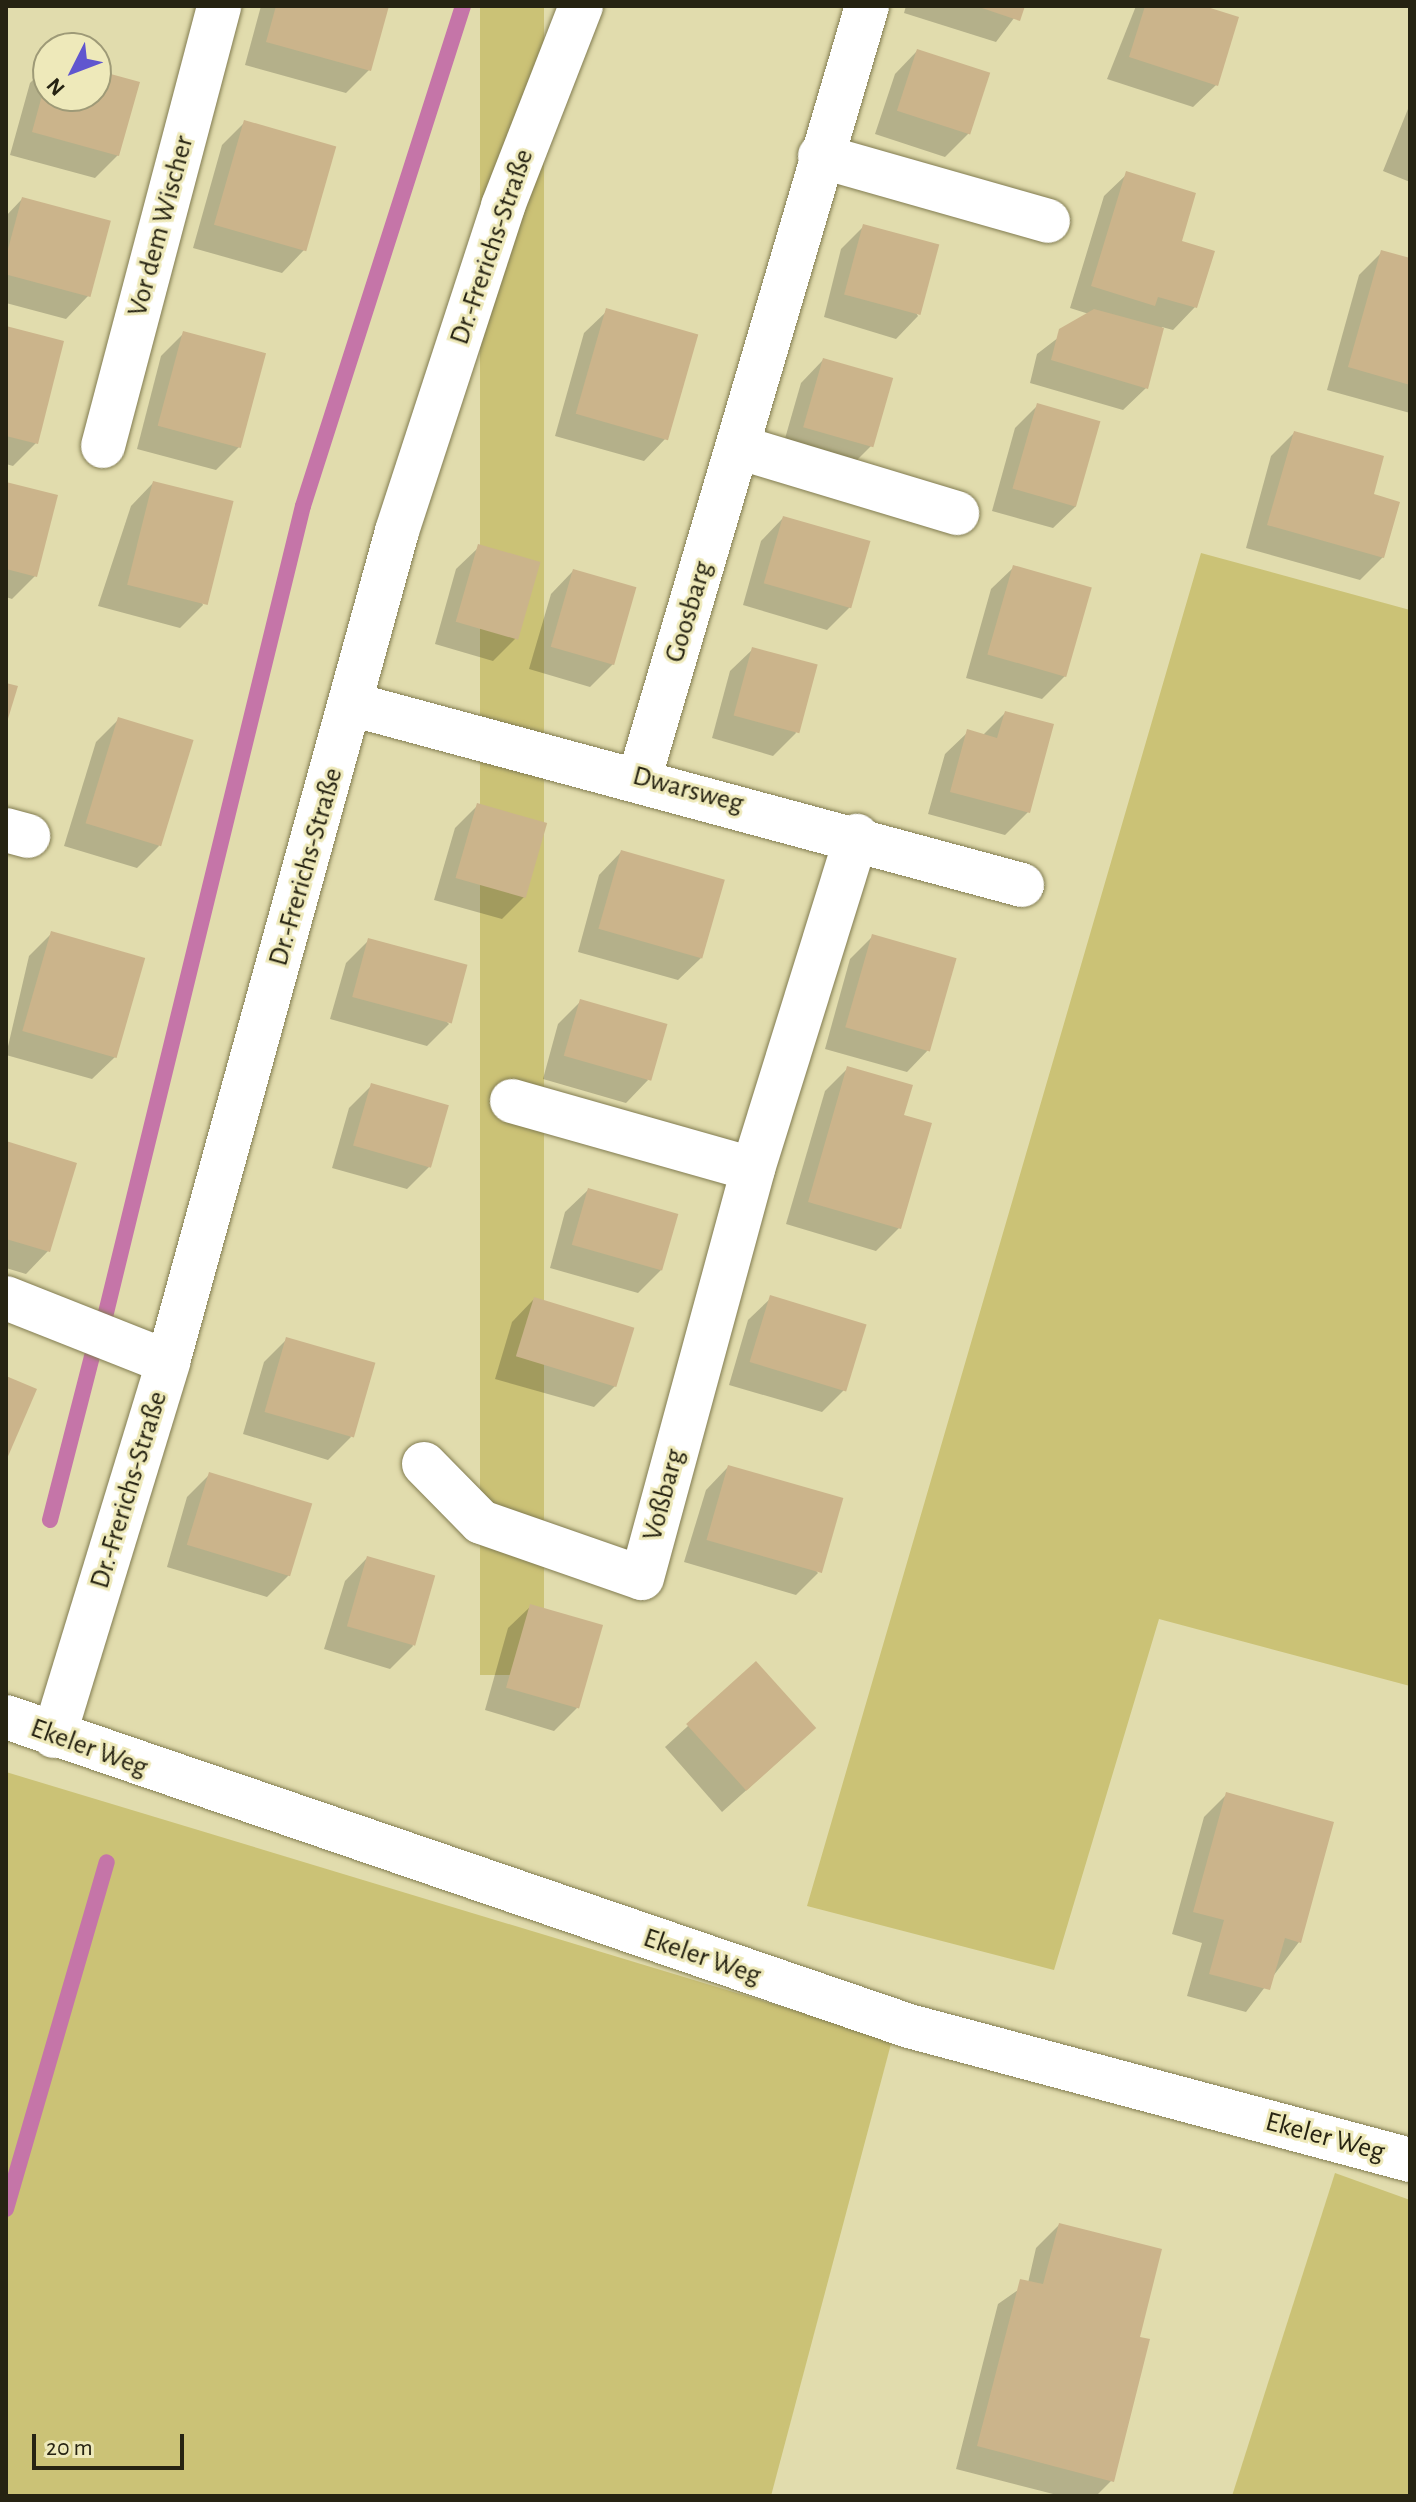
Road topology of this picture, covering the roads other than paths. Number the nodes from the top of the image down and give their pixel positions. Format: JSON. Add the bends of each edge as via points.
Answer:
{"nodes":[{"id":1,"x":219,"y":6,"type":"edge"},
{"id":2,"x":581,"y":6,"type":"edge"},
{"id":3,"x":867,"y":6,"type":"edge"},
{"id":4,"x":820,"y":156,"type":"junction"},
{"id":5,"x":1048,"y":221,"type":"dead end"},
{"id":6,"x":103,"y":446,"type":"dead end"},
{"id":7,"x":738,"y":447,"type":"junction"},
{"id":8,"x":957,"y":513,"type":"dead end"},
{"id":9,"x":351,"y":704,"type":"junction"},
{"id":10,"x":640,"y":776,"type":"junction"},
{"id":11,"x":857,"y":836,"type":"junction"},
{"id":12,"x":1022,"y":885,"type":"dead end"},
{"id":13,"x":512,"y":1101,"type":"dead end"},
{"id":14,"x":753,"y":1169,"type":"junction"},
{"id":15,"x":6,"y":1298,"type":"edge"},
{"id":16,"x":168,"y":1362,"type":"junction"},
{"id":17,"x":424,"y":1464,"type":"dead end"},
{"id":18,"x":6,"y":1717,"type":"edge"},
{"id":19,"x":54,"y":1736,"type":"junction"},
{"id":20,"x":1410,"y":2160,"type":"edge"}],
"edges":[{"from":1,"to":6,"type":"street","name":"Vor dem Wischer"},
{"from":2,"to":9,"type":"street","name":"Dr.-Frerichs-Straße","via":[[503,206],[397,531]]},
{"from":3,"to":4,"type":"street","name":"Goosbarg"},
{"from":4,"to":5,"type":"street"},
{"from":4,"to":7,"type":"street","name":"Goosbarg"},
{"from":7,"to":8,"type":"street"},
{"from":7,"to":10,"type":"street","name":"Goosbarg"},
{"from":9,"to":10,"type":"street","name":"Dwarsweg"},
{"from":9,"to":16,"type":"street","name":"Dr.-Frerichs-Straße"},
{"from":10,"to":11,"type":"street","name":"Dwarsweg"},
{"from":11,"to":12,"type":"street","name":"Dwarsweg"},
{"from":11,"to":14,"type":"street","name":"Voßbarg"},
{"from":13,"to":14,"type":"street"},
{"from":14,"to":17,"type":"street","name":"Voßbarg","via":[[642,1578],[481,1522]]},
{"from":15,"to":16,"type":"street"},
{"from":16,"to":19,"type":"street","name":"Dr.-Frerichs-Straße"},
{"from":18,"to":19,"type":"street","name":"Ekeler Weg"},
{"from":19,"to":20,"type":"street","name":"Ekeler Weg","via":[[909,2026]]}]}
